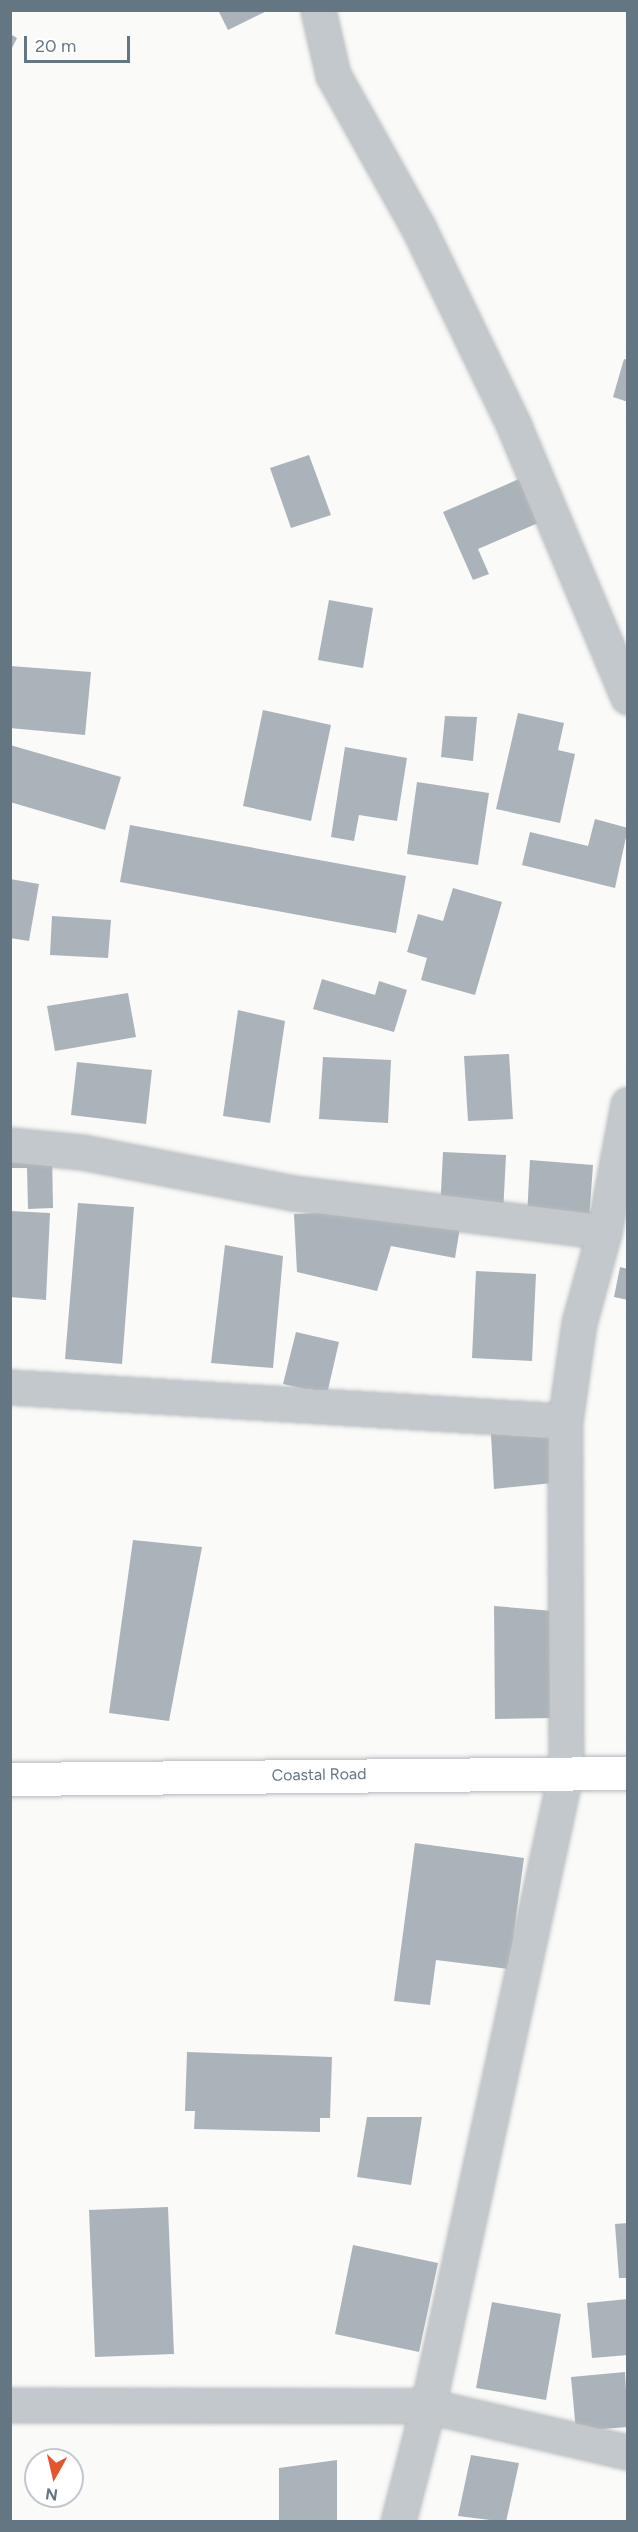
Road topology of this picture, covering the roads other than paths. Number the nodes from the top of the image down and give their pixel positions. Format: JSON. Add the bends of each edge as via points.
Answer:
{"nodes":[{"id":1,"x":318,"y":10,"type":"edge"},
{"id":2,"x":627,"y":697,"type":"edge"},
{"id":3,"x":627,"y":1104,"type":"edge"},
{"id":4,"x":10,"y":1145,"type":"edge"},
{"id":5,"x":604,"y":1232,"type":"junction"},
{"id":6,"x":10,"y":1387,"type":"edge"},
{"id":7,"x":565,"y":1421,"type":"junction"},
{"id":8,"x":566,"y":1772,"type":"junction"},
{"id":9,"x":627,"y":1773,"type":"edge"},
{"id":10,"x":10,"y":1779,"type":"edge"},
{"id":11,"x":10,"y":2405,"type":"edge"},
{"id":12,"x":428,"y":2406,"type":"junction"},
{"id":13,"x":627,"y":2452,"type":"edge"},
{"id":14,"x":398,"y":2522,"type":"edge"}],
"edges":[{"from":1,"to":2,"type":"street","via":[[333,75],[418,227],[514,426]]},
{"from":3,"to":5,"type":"street"},
{"from":4,"to":5,"type":"street","via":[[82,1152],[293,1193]]},
{"from":5,"to":7,"type":"street","via":[[579,1323]]},
{"from":6,"to":7,"type":"street"},
{"from":7,"to":8,"type":"street"},
{"from":8,"to":9,"type":"main road","name":"Coastal Road"},
{"from":8,"to":10,"type":"main road","name":"Coastal Road"},
{"from":8,"to":12,"type":"street"},
{"from":11,"to":12,"type":"street"},
{"from":12,"to":13,"type":"street"},
{"from":12,"to":14,"type":"street"}]}
